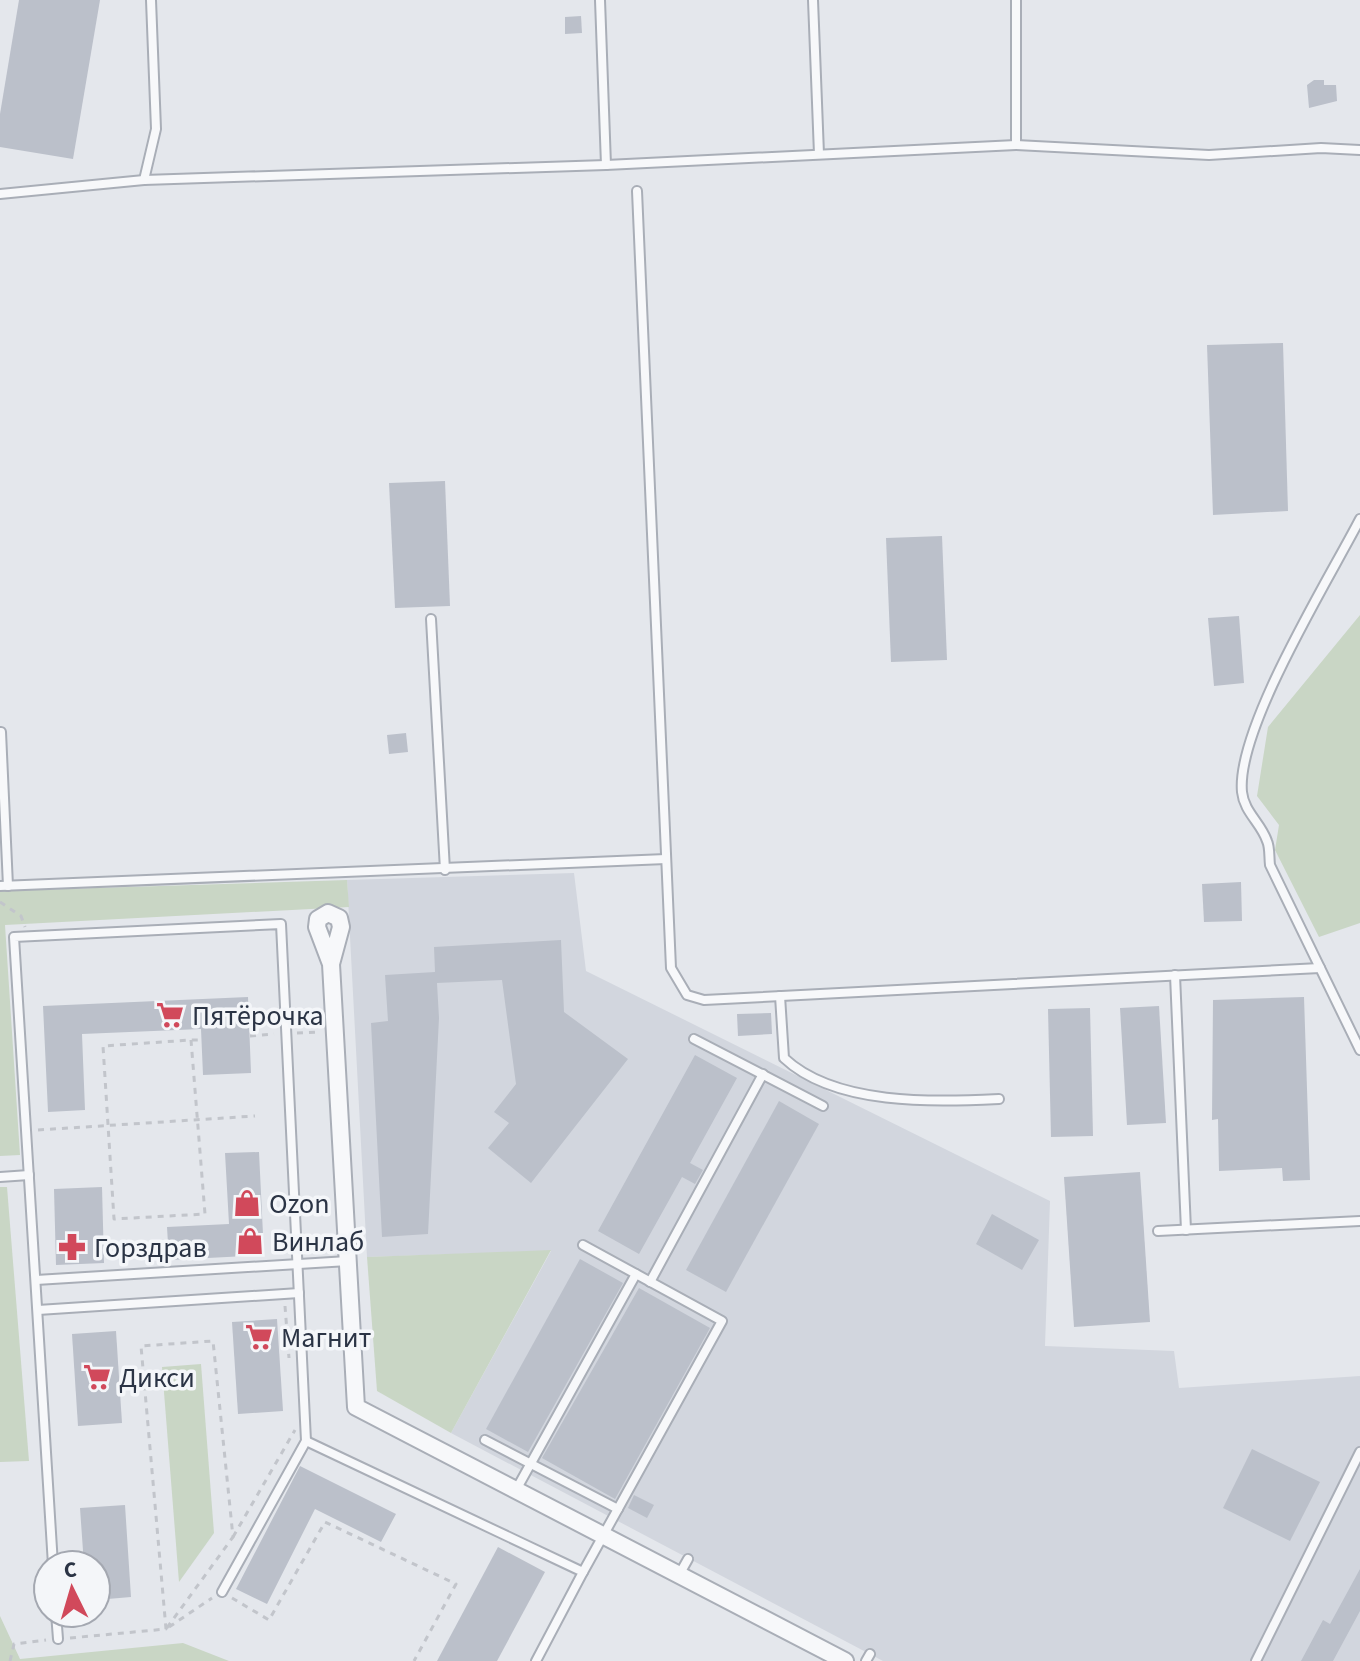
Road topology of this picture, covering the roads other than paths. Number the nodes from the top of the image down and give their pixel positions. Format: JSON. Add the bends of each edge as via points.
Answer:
{"nodes":[{"id":1,"x":151,"y":0,"type":"edge"},
{"id":2,"x":600,"y":0,"type":"edge"},
{"id":3,"x":813,"y":0,"type":"edge"},
{"id":4,"x":1016,"y":0,"type":"edge"},
{"id":5,"x":1016,"y":145,"type":"junction"},
{"id":6,"x":1360,"y":150,"type":"edge"},
{"id":7,"x":819,"y":154,"type":"junction"},
{"id":8,"x":606,"y":165,"type":"junction"},
{"id":9,"x":144,"y":180,"type":"junction"},
{"id":10,"x":637,"y":191,"type":"dead end"},
{"id":11,"x":0,"y":194,"type":"edge"},
{"id":12,"x":1360,"y":519,"type":"edge"},
{"id":13,"x":431,"y":619,"type":"dead end"},
{"id":14,"x":1,"y":732,"type":"edge"},
{"id":15,"x":666,"y":859,"type":"junction"},
{"id":16,"x":445,"y":870,"type":"junction"},
{"id":17,"x":4,"y":886,"type":"edge"},
{"id":18,"x":331,"y":964,"type":"dead end"},
{"id":19,"x":1320,"y":968,"type":"junction"},
{"id":20,"x":1175,"y":975,"type":"junction"},
{"id":21,"x":780,"y":996,"type":"junction"},
{"id":22,"x":694,"y":1039,"type":"dead end"},
{"id":23,"x":1360,"y":1050,"type":"edge"},
{"id":24,"x":763,"y":1074,"type":"junction"},
{"id":25,"x":999,"y":1099,"type":"dead end"},
{"id":26,"x":823,"y":1106,"type":"dead end"},
{"id":27,"x":29,"y":1175,"type":"junction"},
{"id":28,"x":0,"y":1177,"type":"edge"},
{"id":29,"x":1360,"y":1221,"type":"edge"},
{"id":30,"x":1186,"y":1230,"type":"junction"},
{"id":31,"x":1158,"y":1231,"type":"dead end"},
{"id":32,"x":583,"y":1245,"type":"dead end"},
{"id":33,"x":348,"y":1261,"type":"junction"},
{"id":34,"x":297,"y":1265,"type":"junction"},
{"id":35,"x":636,"y":1274,"type":"junction"},
{"id":36,"x":36,"y":1280,"type":"junction"},
{"id":37,"x":650,"y":1282,"type":"junction"},
{"id":38,"x":299,"y":1293,"type":"junction"},
{"id":39,"x":38,"y":1310,"type":"junction"},
{"id":40,"x":485,"y":1440,"type":"dead end"},
{"id":41,"x":306,"y":1441,"type":"junction"},
{"id":42,"x":1360,"y":1452,"type":"edge"},
{"id":43,"x":530,"y":1464,"type":"junction"},
{"id":44,"x":516,"y":1490,"type":"junction"},
{"id":45,"x":618,"y":1509,"type":"junction"},
{"id":46,"x":603,"y":1535,"type":"junction"},
{"id":47,"x":52,"y":1549,"type":"edge"},
{"id":48,"x":688,"y":1559,"type":"dead end"},
{"id":49,"x":583,"y":1572,"type":"junction"},
{"id":50,"x":679,"y":1575,"type":"junction"},
{"id":51,"x":222,"y":1592,"type":"road end"},
{"id":52,"x":57,"y":1629,"type":"edge"},
{"id":53,"x":58,"y":1639,"type":"road end"},
{"id":54,"x":536,"y":1661,"type":"edge"},
{"id":55,"x":845,"y":1661,"type":"edge"},
{"id":56,"x":1256,"y":1661,"type":"edge"}],
"edges":[{"from":1,"to":9,"type":"lane","via":[[156,129]]},
{"from":2,"to":8,"type":"lane"},
{"from":3,"to":7,"type":"lane"},
{"from":4,"to":5,"type":"lane"},
{"from":5,"to":6,"type":"lane","via":[[1209,155]]},
{"from":5,"to":7,"type":"lane"},
{"from":7,"to":8,"type":"lane"},
{"from":8,"to":9,"type":"lane"},
{"from":9,"to":11,"type":"lane"},
{"from":10,"to":15,"type":"lane"},
{"from":12,"to":19,"type":"lane","via":[[1264,702],[1242,792]]},
{"from":13,"to":16,"type":"lane"},
{"from":14,"to":17,"type":"lane"},
{"from":15,"to":16,"type":"lane"},
{"from":15,"to":21,"type":"lane","via":[[671,968],[687,995],[704,1000]]},
{"from":16,"to":17,"type":"lane"},
{"from":18,"to":33,"type":"street"},
{"from":19,"to":20,"type":"lane"},
{"from":19,"to":23,"type":"lane"},
{"from":20,"to":21,"type":"lane"},
{"from":20,"to":30,"type":"lane"},
{"from":21,"to":25,"type":"lane","via":[[784,1058],[796,1067],[844,1089],[917,1103]]},
{"from":22,"to":24,"type":"lane"},
{"from":24,"to":26,"type":"lane"},
{"from":24,"to":37,"type":"lane"},
{"from":27,"to":28,"type":"lane"},
{"from":27,"to":34,"type":"lane","via":[[14,937],[281,924]]},
{"from":27,"to":36,"type":"lane"},
{"from":29,"to":30,"type":"lane"},
{"from":30,"to":31,"type":"lane"},
{"from":32,"to":35,"type":"lane"},
{"from":33,"to":34,"type":"lane"},
{"from":33,"to":44,"type":"street","via":[[356,1407]]},
{"from":34,"to":36,"type":"lane"},
{"from":34,"to":38,"type":"lane"},
{"from":35,"to":37,"type":"lane"},
{"from":35,"to":43,"type":"lane"},
{"from":36,"to":39,"type":"lane"},
{"from":37,"to":45,"type":"lane","via":[[722,1321]]},
{"from":38,"to":39,"type":"lane"},
{"from":38,"to":41,"type":"lane"},
{"from":39,"to":47,"type":"lane"},
{"from":40,"to":43,"type":"lane"},
{"from":41,"to":49,"type":"lane"},
{"from":41,"to":51,"type":"lane"},
{"from":42,"to":56,"type":"lane"},
{"from":43,"to":44,"type":"lane"},
{"from":43,"to":45,"type":"lane"},
{"from":44,"to":46,"type":"street"},
{"from":45,"to":46,"type":"lane"},
{"from":46,"to":49,"type":"lane"},
{"from":46,"to":50,"type":"street"},
{"from":48,"to":50,"type":"lane"},
{"from":49,"to":54,"type":"lane"},
{"from":50,"to":55,"type":"street"},
{"from":52,"to":53,"type":"lane"}]}
